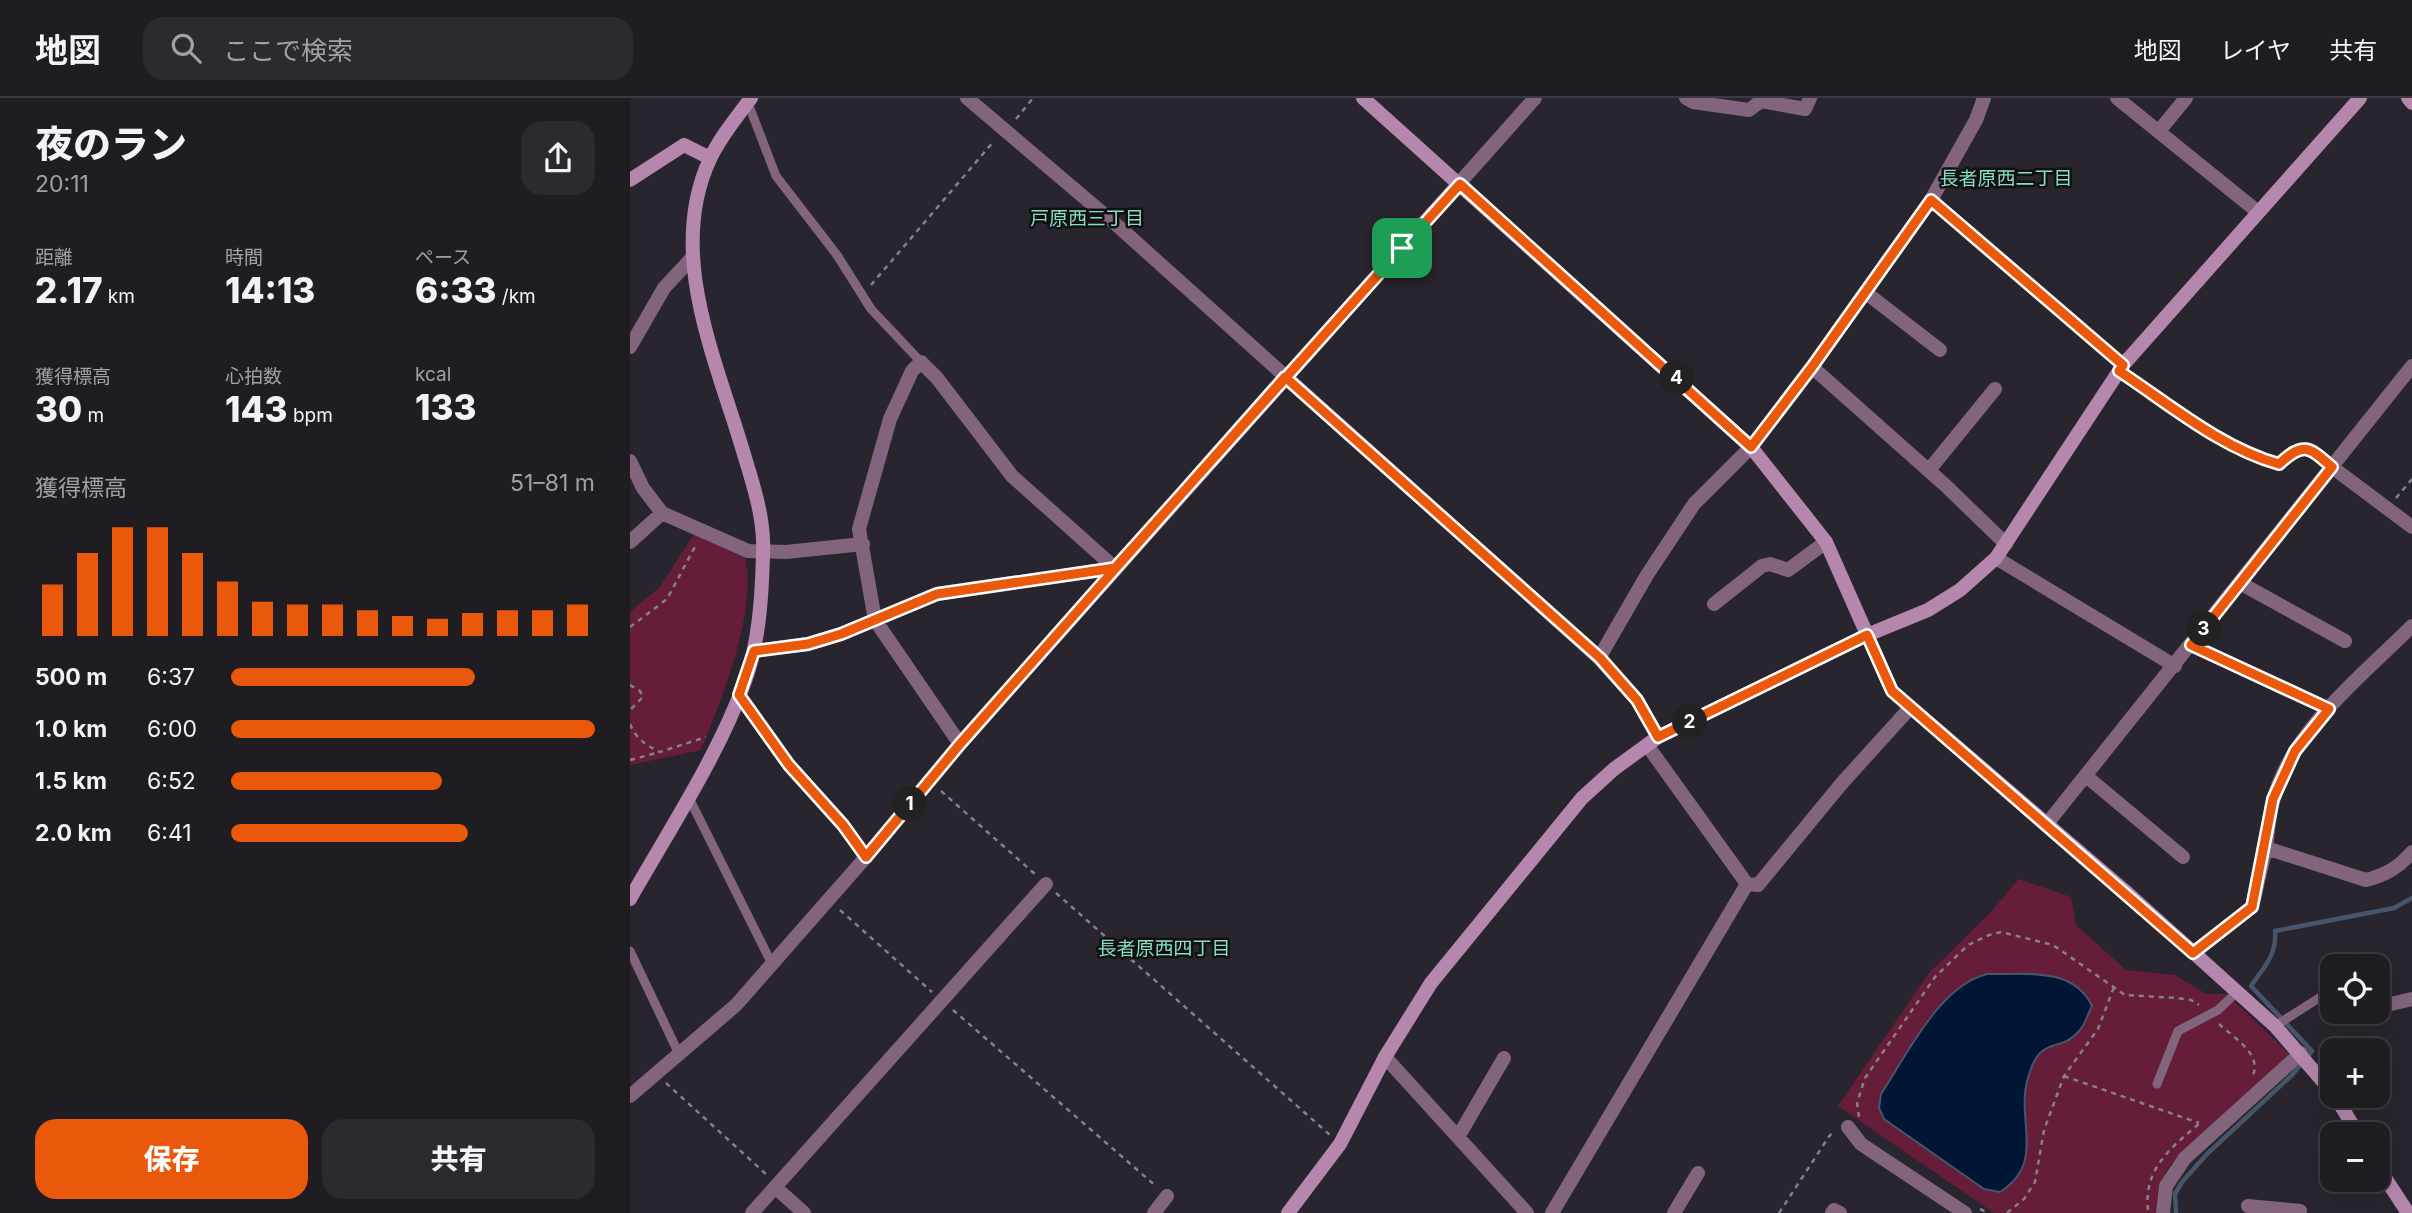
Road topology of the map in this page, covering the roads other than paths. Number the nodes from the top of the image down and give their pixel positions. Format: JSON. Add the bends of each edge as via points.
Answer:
{"nodes":[{"id":1,"x":967,"y":98,"type":"edge"},
{"id":2,"x":1363,"y":98,"type":"edge"},
{"id":3,"x":1535,"y":98,"type":"edge"},
{"id":4,"x":1686,"y":98,"type":"edge"},
{"id":5,"x":1810,"y":98,"type":"edge"},
{"id":6,"x":1982,"y":98,"type":"edge"},
{"id":7,"x":2117,"y":98,"type":"edge"},
{"id":8,"x":2186,"y":98,"type":"edge"},
{"id":9,"x":2360,"y":98,"type":"edge"},
{"id":10,"x":2408,"y":98,"type":"edge"},
{"id":11,"x":749,"y":100,"type":"edge"},
{"id":12,"x":2412,"y":103,"type":"edge"},
{"id":13,"x":2160,"y":131,"type":"junction"},
{"id":14,"x":710,"y":158,"type":"junction"},
{"id":15,"x":630,"y":180,"type":"edge"},
{"id":16,"x":1460,"y":184,"type":"junction"},
{"id":17,"x":1931,"y":200,"type":"junction"},
{"id":18,"x":2258,"y":212,"type":"junction"},
{"id":19,"x":691,"y":259,"type":"junction"},
{"id":20,"x":1866,"y":292,"type":"junction"},
{"id":21,"x":630,"y":347,"type":"edge"},
{"id":22,"x":1940,"y":350,"type":"dead end"},
{"id":23,"x":921,"y":362,"type":"junction"},
{"id":24,"x":2412,"y":366,"type":"edge"},
{"id":25,"x":1812,"y":367,"type":"junction"},
{"id":26,"x":2121,"y":368,"type":"junction"},
{"id":27,"x":1285,"y":377,"type":"junction"},
{"id":28,"x":1994,"y":389,"type":"dead end"},
{"id":29,"x":1751,"y":447,"type":"junction"},
{"id":30,"x":630,"y":461,"type":"edge"},
{"id":31,"x":2332,"y":467,"type":"junction"},
{"id":32,"x":1928,"y":470,"type":"junction"},
{"id":33,"x":662,"y":513,"type":"junction"},
{"id":34,"x":2412,"y":527,"type":"edge"},
{"id":35,"x":630,"y":542,"type":"edge"},
{"id":36,"x":1826,"y":542,"type":"junction"},
{"id":37,"x":863,"y":544,"type":"junction"},
{"id":38,"x":2006,"y":544,"type":"junction"},
{"id":39,"x":764,"y":552,"type":"junction"},
{"id":40,"x":1996,"y":558,"type":"junction"},
{"id":41,"x":1115,"y":568,"type":"junction"},
{"id":42,"x":2240,"y":583,"type":"junction"},
{"id":43,"x":1714,"y":604,"type":"dead end"},
{"id":44,"x":875,"y":620,"type":"junction"},
{"id":45,"x":2412,"y":626,"type":"edge"},
{"id":46,"x":1867,"y":635,"type":"junction"},
{"id":47,"x":2344,"y":641,"type":"dead end"},
{"id":48,"x":2191,"y":645,"type":"junction"},
{"id":49,"x":754,"y":651,"type":"junction"},
{"id":50,"x":1600,"y":658,"type":"junction"},
{"id":51,"x":2175,"y":666,"type":"junction"},
{"id":52,"x":739,"y":695,"type":"junction"},
{"id":53,"x":1910,"y":708,"type":"junction"},
{"id":54,"x":2329,"y":709,"type":"junction"},
{"id":55,"x":1653,"y":741,"type":"junction"},
{"id":56,"x":960,"y":744,"type":"junction"},
{"id":57,"x":2086,"y":776,"type":"junction"},
{"id":58,"x":688,"y":796,"type":"junction"},
{"id":59,"x":2046,"y":825,"type":"junction"},
{"id":60,"x":2266,"y":848,"type":"junction"},
{"id":61,"x":2412,"y":852,"type":"edge"},
{"id":62,"x":866,"y":857,"type":"junction"},
{"id":63,"x":2183,"y":857,"type":"dead end"},
{"id":64,"x":1046,"y":884,"type":"road end"},
{"id":65,"x":1747,"y":884,"type":"junction"},
{"id":66,"x":630,"y":899,"type":"edge"},
{"id":67,"x":630,"y":951,"type":"edge"},
{"id":68,"x":2193,"y":953,"type":"junction"},
{"id":69,"x":772,"y":964,"type":"junction"},
{"id":70,"x":2237,"y":992,"type":"junction"},
{"id":71,"x":2320,"y":997,"type":"edge"},
{"id":72,"x":2412,"y":999,"type":"edge"},
{"id":73,"x":2390,"y":1004,"type":"edge"},
{"id":74,"x":2275,"y":1026,"type":"junction"},
{"id":75,"x":2301,"y":1053,"type":"junction"},
{"id":76,"x":679,"y":1054,"type":"junction"},
{"id":77,"x":1385,"y":1057,"type":"junction"},
{"id":78,"x":1504,"y":1058,"type":"dead end"},
{"id":79,"x":2320,"y":1077,"type":"edge"},
{"id":80,"x":2157,"y":1084,"type":"dead end"},
{"id":81,"x":630,"y":1096,"type":"edge"},
{"id":82,"x":1855,"y":1124,"type":"road end"},
{"id":83,"x":1458,"y":1137,"type":"junction"},
{"id":84,"x":1698,"y":1173,"type":"dead end"},
{"id":85,"x":776,"y":1185,"type":"junction"},
{"id":86,"x":2390,"y":1185,"type":"edge"},
{"id":87,"x":1167,"y":1196,"type":"road end"},
{"id":88,"x":2248,"y":1206,"type":"dead end"},
{"id":89,"x":1967,"y":1208,"type":"edge"},
{"id":90,"x":2300,"y":1210,"type":"dead end"},
{"id":91,"x":2283,"y":1211,"type":"edge"},
{"id":92,"x":751,"y":1213,"type":"edge"},
{"id":93,"x":804,"y":1213,"type":"edge"},
{"id":94,"x":1154,"y":1213,"type":"edge"},
{"id":95,"x":1288,"y":1213,"type":"edge"},
{"id":96,"x":1527,"y":1213,"type":"edge"},
{"id":97,"x":1552,"y":1213,"type":"edge"},
{"id":98,"x":1674,"y":1213,"type":"edge"},
{"id":99,"x":1832,"y":1213,"type":"edge"},
{"id":100,"x":1840,"y":1213,"type":"edge"},
{"id":101,"x":2163,"y":1213,"type":"edge"},
{"id":102,"x":2408,"y":1213,"type":"edge"}],
"edges":[{"from":1,"to":27,"type":"street"},
{"from":2,"to":16,"type":"street"},
{"from":3,"to":16,"type":"street"},
{"from":4,"to":5,"type":"street","via":[[1749,110],[1761,101],[1805,109]]},
{"from":6,"to":17,"type":"street","via":[[1976,120]]},
{"from":7,"to":13,"type":"street"},
{"from":8,"to":13,"type":"street"},
{"from":9,"to":18,"type":"street"},
{"from":10,"to":12,"type":"street"},
{"from":11,"to":14,"type":"street"},
{"from":11,"to":23,"type":"lane","via":[[776,176],[862,296]]},
{"from":13,"to":18,"type":"street"},
{"from":14,"to":15,"type":"street","via":[[684,145]]},
{"from":14,"to":19,"type":"street","via":[[696,209]]},
{"from":16,"to":27,"type":"street"},
{"from":16,"to":29,"type":"street"},
{"from":17,"to":20,"type":"street"},
{"from":17,"to":26,"type":"street"},
{"from":18,"to":26,"type":"street"},
{"from":19,"to":21,"type":"street","via":[[664,288]]},
{"from":19,"to":39,"type":"street","via":[[759,506]]},
{"from":20,"to":22,"type":"street"},
{"from":20,"to":25,"type":"street"},
{"from":23,"to":37,"type":"street","via":[[912,371],[890,419],[859,529]]},
{"from":23,"to":41,"type":"street","via":[[1012,476]]},
{"from":24,"to":31,"type":"street"},
{"from":25,"to":29,"type":"street"},
{"from":25,"to":32,"type":"street"},
{"from":26,"to":38,"type":"street"},
{"from":27,"to":41,"type":"street"},
{"from":27,"to":50,"type":"street"},
{"from":28,"to":32,"type":"street"},
{"from":29,"to":36,"type":"street"},
{"from":29,"to":50,"type":"street","via":[[1694,504]]},
{"from":30,"to":33,"type":"street"},
{"from":31,"to":34,"type":"street"},
{"from":31,"to":42,"type":"street"},
{"from":32,"to":38,"type":"street"},
{"from":33,"to":35,"type":"street"},
{"from":33,"to":39,"type":"street","via":[[748,551]]},
{"from":36,"to":43,"type":"street","via":[[1788,570],[1762,566]]},
{"from":36,"to":46,"type":"street"},
{"from":37,"to":39,"type":"street"},
{"from":37,"to":44,"type":"street"},
{"from":38,"to":40,"type":"street"},
{"from":39,"to":49,"type":"street"},
{"from":40,"to":46,"type":"street","via":[[1960,590],[1928,610]]},
{"from":40,"to":51,"type":"street"},
{"from":41,"to":44,"type":"street","via":[[937,594]]},
{"from":41,"to":56,"type":"street"},
{"from":42,"to":47,"type":"street"},
{"from":42,"to":48,"type":"street"},
{"from":44,"to":49,"type":"street","via":[[808,644]]},
{"from":44,"to":56,"type":"street"},
{"from":45,"to":54,"type":"street"},
{"from":46,"to":53,"type":"street","via":[[1887,683]]},
{"from":46,"to":55,"type":"street"},
{"from":48,"to":51,"type":"street"},
{"from":48,"to":54,"type":"street"},
{"from":49,"to":52,"type":"street"},
{"from":50,"to":55,"type":"street","via":[[1637,700]]},
{"from":51,"to":57,"type":"street"},
{"from":52,"to":58,"type":"street"},
{"from":52,"to":62,"type":"street","via":[[789,765]]},
{"from":53,"to":59,"type":"street"},
{"from":53,"to":65,"type":"street","via":[[1758,885]]},
{"from":54,"to":60,"type":"street","via":[[2295,751],[2273,799]]},
{"from":55,"to":65,"type":"street"},
{"from":55,"to":77,"type":"street","via":[[1590,790],[1549,836],[1431,983]]},
{"from":56,"to":62,"type":"street"},
{"from":57,"to":59,"type":"street"},
{"from":57,"to":63,"type":"street"},
{"from":58,"to":66,"type":"street"},
{"from":58,"to":69,"type":"lane"},
{"from":59,"to":68,"type":"street"},
{"from":60,"to":61,"type":"street","via":[[2367,880],[2382,876]]},
{"from":60,"to":68,"type":"street","via":[[2252,907]]},
{"from":62,"to":69,"type":"street"},
{"from":64,"to":85,"type":"street"},
{"from":65,"to":97,"type":"street"},
{"from":67,"to":76,"type":"lane"},
{"from":68,"to":70,"type":"street"},
{"from":69,"to":76,"type":"street","via":[[736,1005]]},
{"from":70,"to":74,"type":"street"},
{"from":70,"to":80,"type":"lane","via":[[2210,1015],[2178,1031]]},
{"from":71,"to":74,"type":"lane"},
{"from":72,"to":73,"type":"street"},
{"from":74,"to":75,"type":"street"},
{"from":75,"to":79,"type":"street"},
{"from":75,"to":101,"type":"street","via":[[2185,1158],[2166,1186]]},
{"from":76,"to":81,"type":"street"},
{"from":77,"to":83,"type":"street"},
{"from":77,"to":95,"type":"street","via":[[1340,1144]]},
{"from":78,"to":83,"type":"street"},
{"from":82,"to":89,"type":"street","via":[[1861,1144]]},
{"from":83,"to":96,"type":"street"},
{"from":84,"to":98,"type":"street"},
{"from":85,"to":92,"type":"street"},
{"from":85,"to":93,"type":"street"},
{"from":86,"to":102,"type":"street"},
{"from":87,"to":94,"type":"street"},
{"from":88,"to":91,"type":"street"},
{"from":90,"to":91,"type":"street"},
{"from":99,"to":100,"type":"street"}]}
